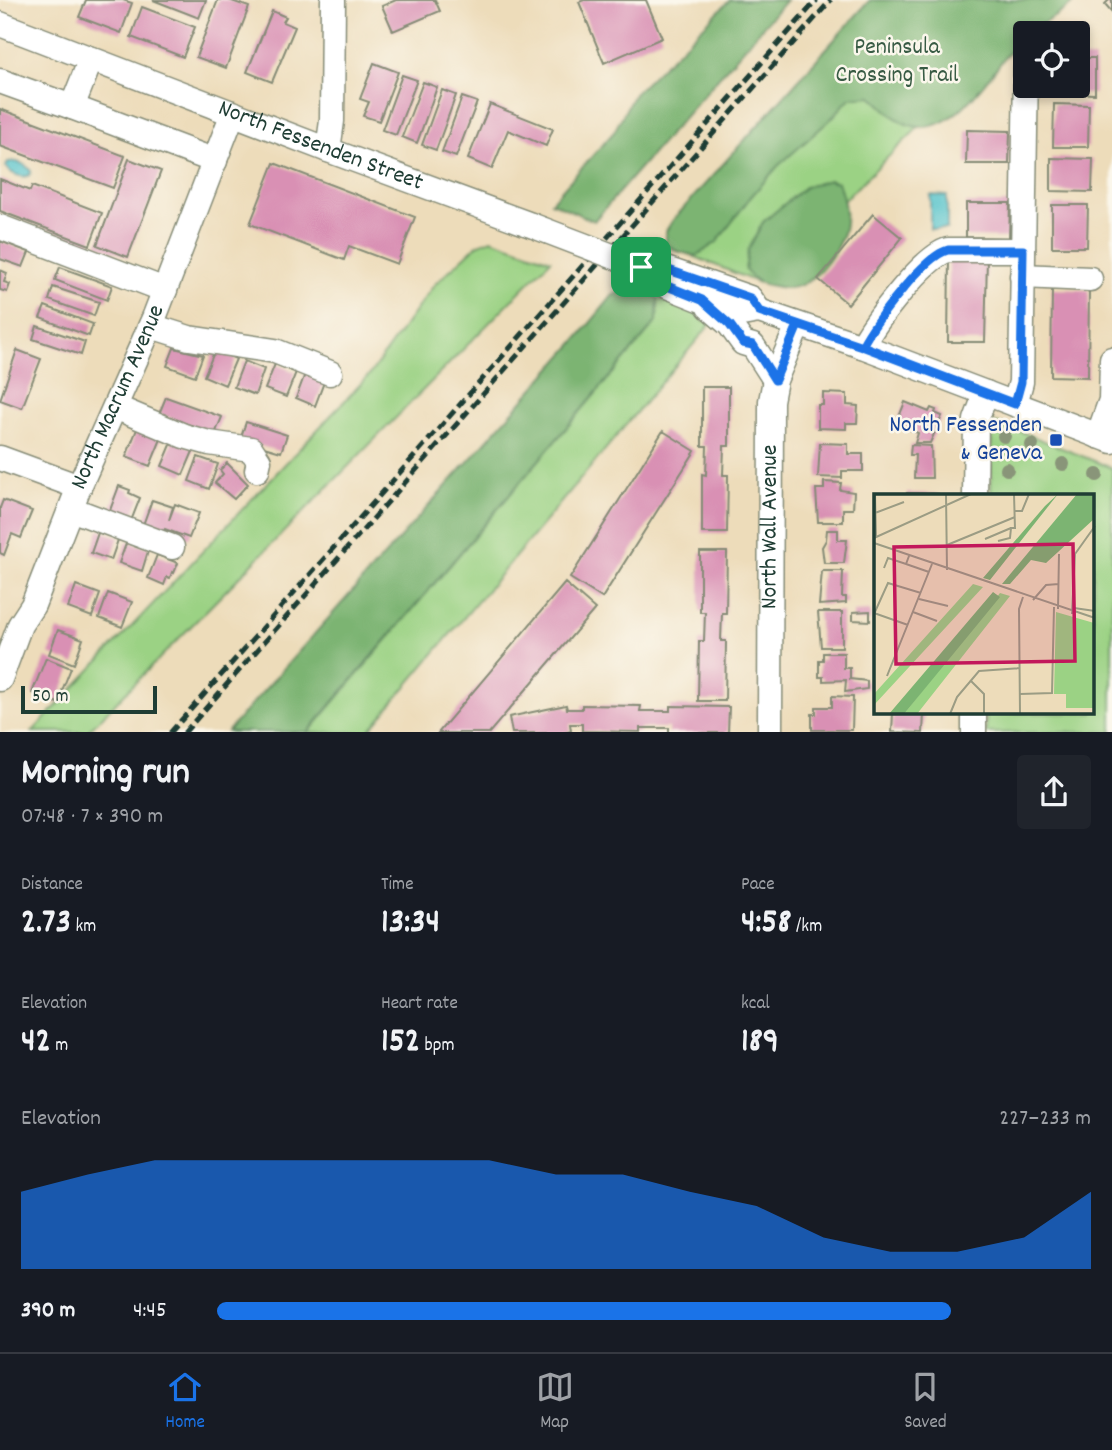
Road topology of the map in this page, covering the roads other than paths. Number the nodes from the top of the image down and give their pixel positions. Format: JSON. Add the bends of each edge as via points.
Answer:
{"nodes":[{"id":1,"x":333,"y":0,"type":"edge"},
{"id":2,"x":0,"y":24,"type":"edge"},
{"id":3,"x":91,"y":59,"type":"junction"},
{"id":4,"x":0,"y":81,"type":"edge"},
{"id":5,"x":1026,"y":98,"type":"edge"},
{"id":6,"x":72,"y":107,"type":"junction"},
{"id":7,"x":233,"y":113,"type":"junction"},
{"id":8,"x":328,"y":150,"type":"junction"},
{"id":9,"x":215,"y":161,"type":"junction"},
{"id":10,"x":0,"y":227,"type":"edge"},
{"id":11,"x":1023,"y":250,"type":"junction"},
{"id":12,"x":1023,"y":276,"type":"junction"},
{"id":13,"x":671,"y":279,"type":"junction"},
{"id":14,"x":1090,"y":279,"type":"dead end"},
{"id":15,"x":165,"y":290,"type":"junction"},
{"id":16,"x":702,"y":300,"type":"junction"},
{"id":17,"x":759,"y":311,"type":"junction"},
{"id":18,"x":798,"y":325,"type":"junction"},
{"id":19,"x":151,"y":326,"type":"junction"},
{"id":20,"x":862,"y":346,"type":"junction"},
{"id":21,"x":1112,"y":359,"type":"edge"},
{"id":22,"x":330,"y":373,"type":"dead end"},
{"id":23,"x":775,"y":380,"type":"junction"},
{"id":24,"x":986,"y":393,"type":"junction"},
{"id":25,"x":1111,"y":400,"type":"edge"},
{"id":26,"x":1015,"y":404,"type":"junction"},
{"id":27,"x":115,"y":407,"type":"junction"},
{"id":28,"x":1105,"y":438,"type":"edge"},
{"id":29,"x":0,"y":458,"type":"edge"},
{"id":30,"x":257,"y":470,"type":"dead end"},
{"id":31,"x":975,"y":494,"type":"edge"},
{"id":32,"x":75,"y":498,"type":"junction"},
{"id":33,"x":172,"y":547,"type":"dead end"},
{"id":34,"x":0,"y":679,"type":"edge"},
{"id":35,"x":770,"y":732,"type":"edge"}],
"edges":[{"from":1,"to":8,"type":"street"},
{"from":2,"to":3,"type":"street","name":"North Fessenden Street"},
{"from":3,"to":6,"type":"street"},
{"from":3,"to":7,"type":"street","name":"North Fessenden Street"},
{"from":4,"to":6,"type":"street"},
{"from":5,"to":11,"type":"street"},
{"from":6,"to":9,"type":"street"},
{"from":7,"to":8,"type":"street","name":"North Fessenden Street"},
{"from":7,"to":9,"type":"street","name":"North Macrum Avenue"},
{"from":8,"to":13,"type":"street","name":"North Fessenden Street","bridge":true,"via":[[641,267],[652,280]]},
{"from":9,"to":15,"type":"street","name":"North Macrum Avenue"},
{"from":10,"to":15,"type":"street"},
{"from":11,"to":12,"type":"street"},
{"from":11,"to":20,"type":"street","via":[[939,252],[872,328]]},
{"from":12,"to":14,"type":"street"},
{"from":12,"to":26,"type":"street","via":[[1021,382]]},
{"from":13,"to":16,"type":"street","name":"North Fessenden Street"},
{"from":13,"to":17,"type":"street","name":"North Fessenden Street","via":[[750,298]]},
{"from":15,"to":19,"type":"street","name":"North Macrum Avenue"},
{"from":16,"to":17,"type":"street","name":"North Fessenden Street","via":[[742,314]]},
{"from":16,"to":23,"type":"street","via":[[743,343],[753,345]]},
{"from":17,"to":18,"type":"street","name":"North Fessenden Street"},
{"from":18,"to":20,"type":"street","name":"North Fessenden Street"},
{"from":18,"to":23,"type":"street","name":"North Wall Avenue"},
{"from":19,"to":22,"type":"street","via":[[189,338],[275,351]]},
{"from":19,"to":27,"type":"street","name":"North Macrum Avenue"},
{"from":20,"to":24,"type":"street","name":"North Fessenden Street"},
{"from":21,"to":25,"type":"street"},
{"from":23,"to":35,"type":"street","name":"North Wall Avenue","via":[[771,401]]},
{"from":24,"to":26,"type":"street","name":"North Fessenden Street"},
{"from":24,"to":31,"type":"street","via":[[976,420]]},
{"from":25,"to":28,"type":"street"},
{"from":26,"to":28,"type":"street","name":"North Fessenden Street"},
{"from":27,"to":30,"type":"street","via":[[184,436],[251,449],[259,461]]},
{"from":27,"to":32,"type":"street","name":"North Macrum Avenue"},
{"from":29,"to":32,"type":"street"},
{"from":32,"to":33,"type":"street"},
{"from":32,"to":34,"type":"street","name":"North Macrum Avenue"}]}
